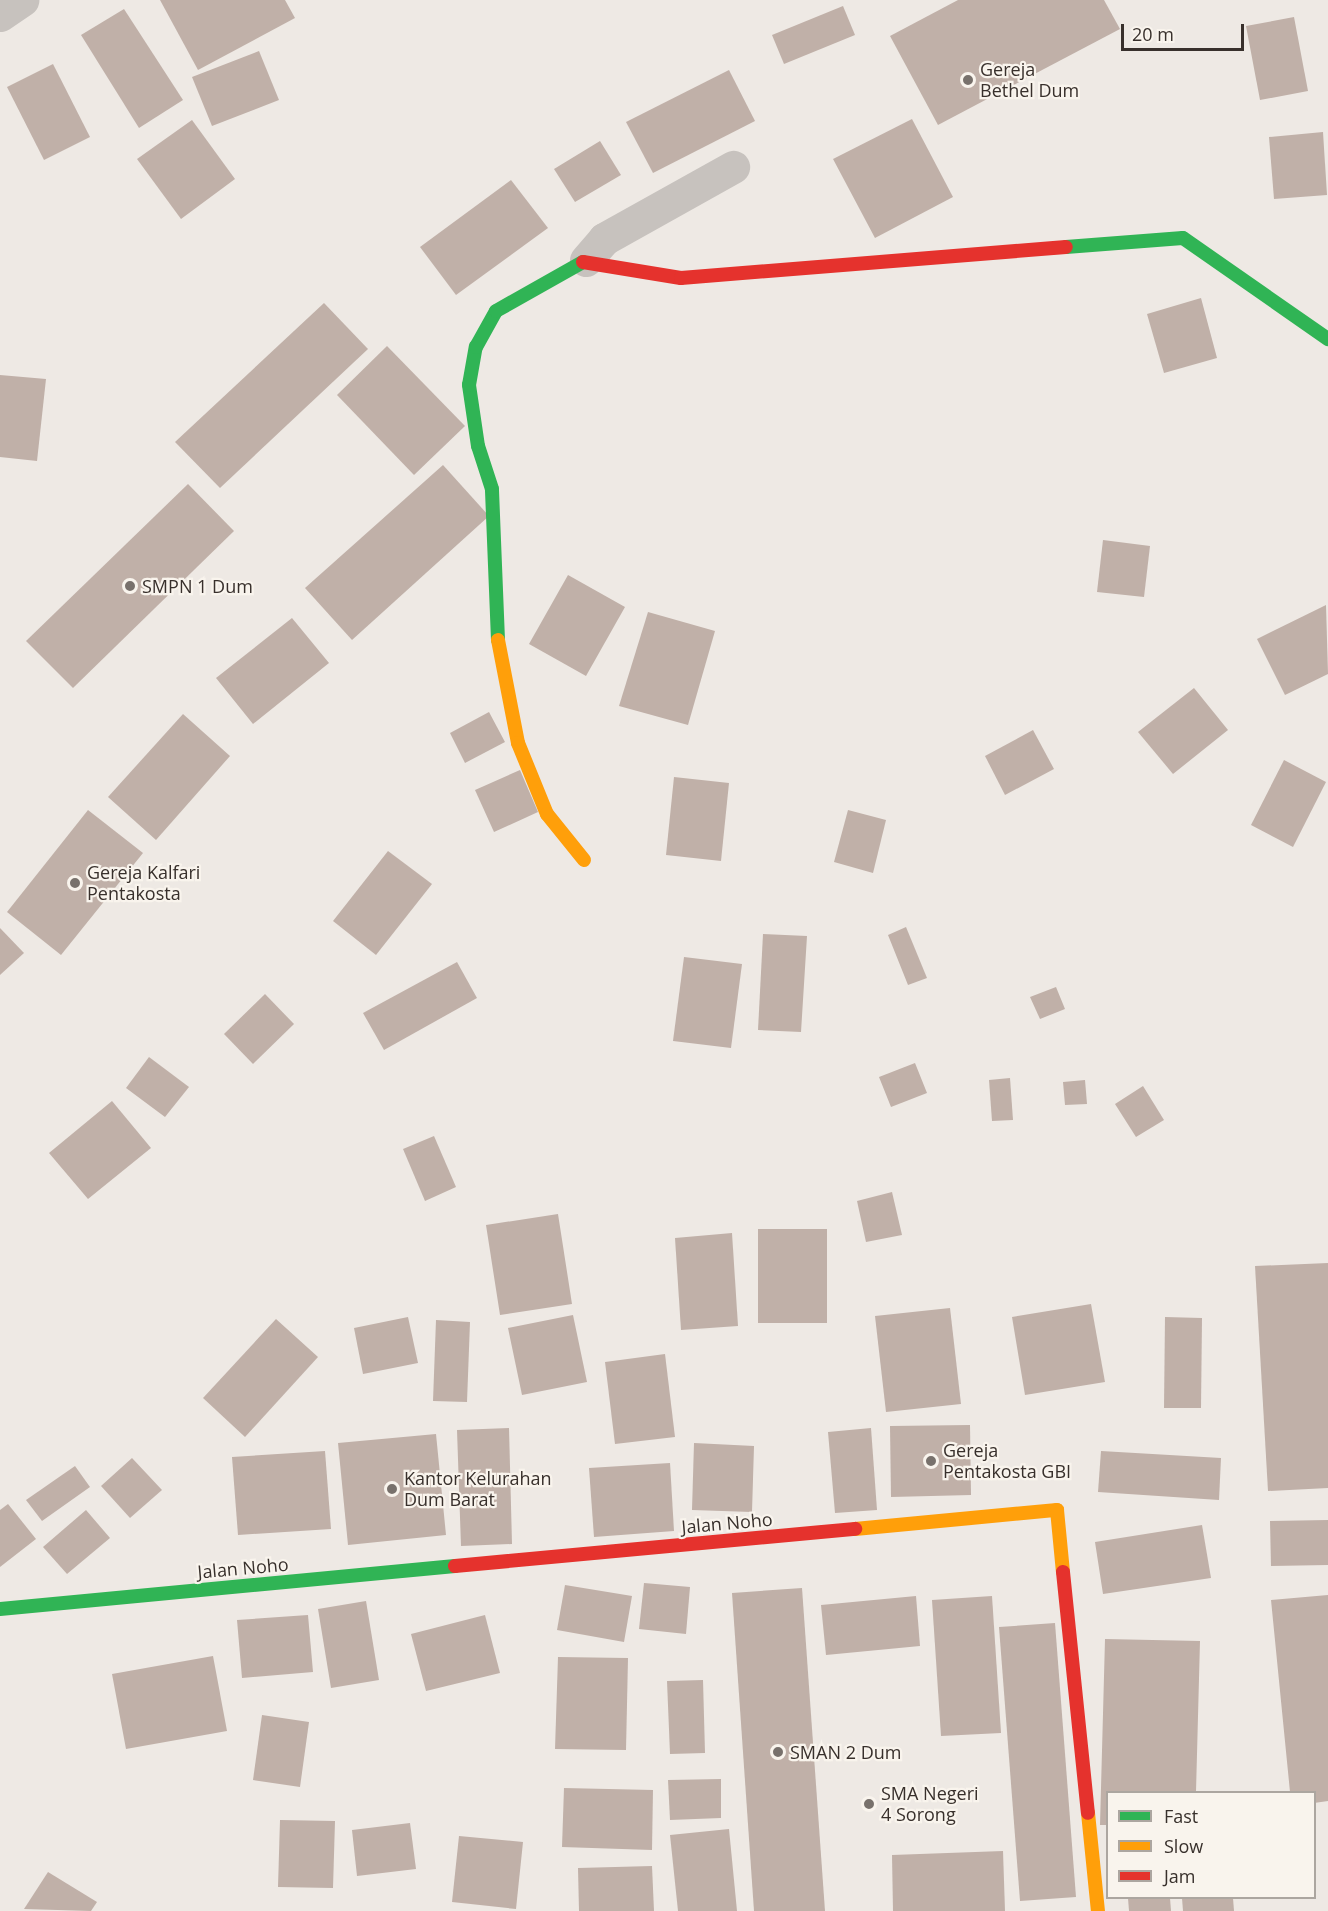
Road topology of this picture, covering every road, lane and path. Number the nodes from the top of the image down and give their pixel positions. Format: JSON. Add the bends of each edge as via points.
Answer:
{"nodes":[{"id":1,"x":22,"y":0,"type":"edge"},
{"id":2,"x":0,"y":15,"type":"edge"},
{"id":3,"x":733,"y":167,"type":"dead end"},
{"id":4,"x":586,"y":260,"type":"junction"},
{"id":5,"x":1328,"y":339,"type":"edge"},
{"id":6,"x":584,"y":860,"type":"dead end"},
{"id":7,"x":0,"y":1609,"type":"edge"},
{"id":8,"x":1098,"y":1911,"type":"edge"}],
"edges":[{"from":1,"to":2,"type":"street"},
{"from":3,"to":4,"type":"street","via":[[604,239]]},
{"from":4,"to":5,"type":"street","via":[[681,278],[1183,238]]},
{"from":4,"to":6,"type":"street","via":[[496,311],[476,347],[470,385],[478,446],[492,489],[498,646],[518,743],[547,814]]},
{"from":7,"to":8,"type":"street","name":"Jalan Noho","via":[[1057,1510]]}]}
